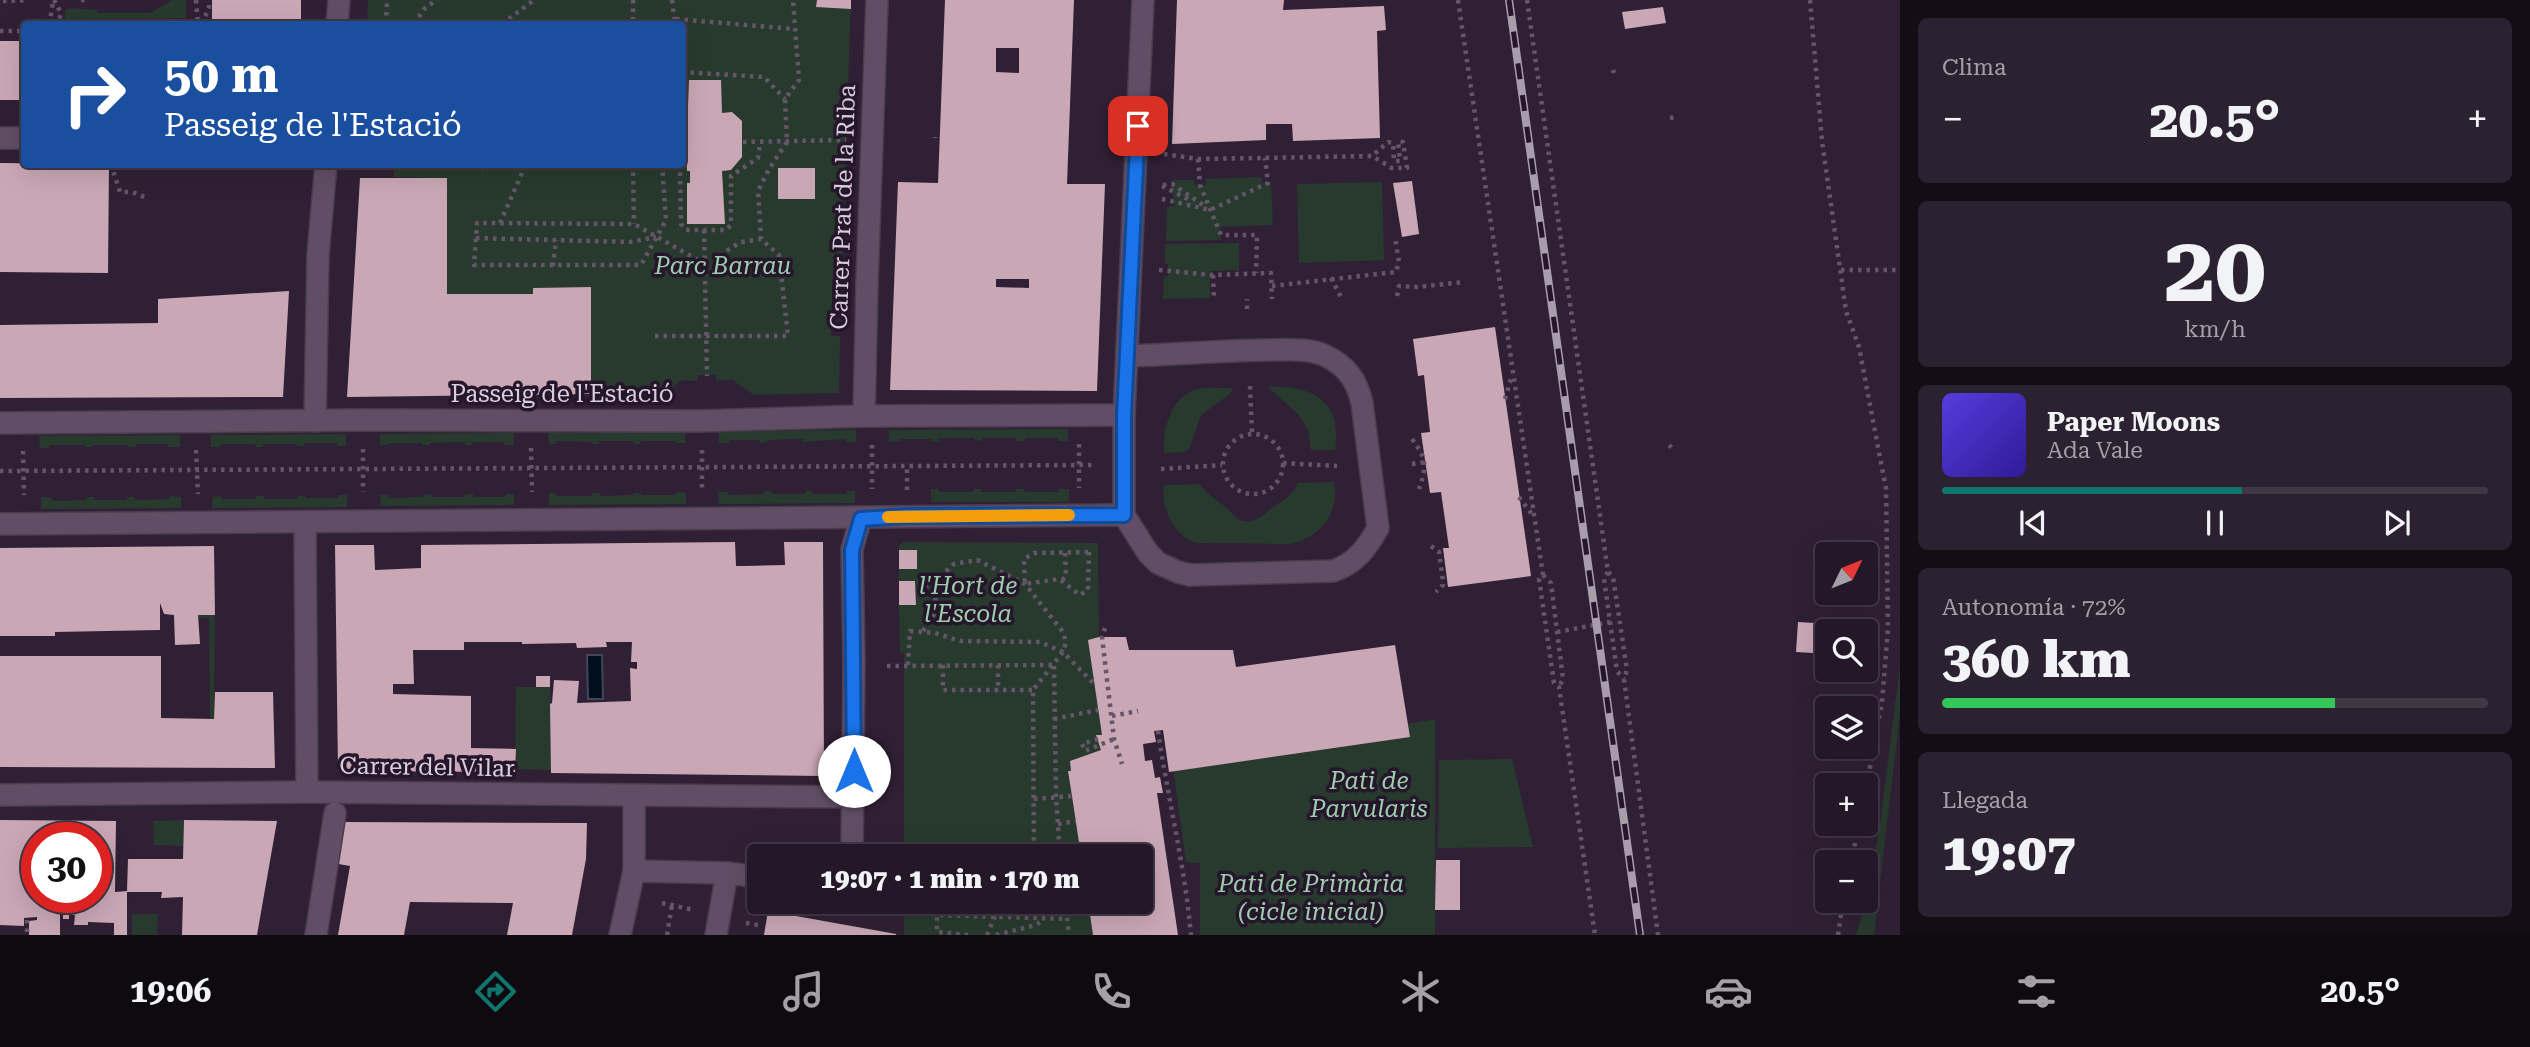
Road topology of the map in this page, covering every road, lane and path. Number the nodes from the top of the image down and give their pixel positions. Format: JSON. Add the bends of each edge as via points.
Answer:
{"nodes":[{"id":1,"x":27,"y":0,"type":"edge"},
{"id":2,"x":54,"y":0,"type":"edge"},
{"id":3,"x":81,"y":0,"type":"edge"},
{"id":4,"x":87,"y":0,"type":"edge"},
{"id":5,"x":196,"y":0,"type":"edge"},
{"id":6,"x":209,"y":0,"type":"edge"},
{"id":7,"x":339,"y":0,"type":"edge"},
{"id":8,"x":387,"y":0,"type":"edge"},
{"id":9,"x":437,"y":0,"type":"edge"},
{"id":10,"x":534,"y":0,"type":"edge"},
{"id":11,"x":633,"y":0,"type":"edge"},
{"id":12,"x":672,"y":0,"type":"edge"},
{"id":13,"x":793,"y":0,"type":"edge"},
{"id":14,"x":877,"y":0,"type":"edge"},
{"id":15,"x":1143,"y":0,"type":"edge"},
{"id":16,"x":1458,"y":0,"type":"edge"},
{"id":17,"x":1527,"y":0,"type":"edge"},
{"id":18,"x":1810,"y":0,"type":"edge"},
{"id":19,"x":3,"y":1,"type":"edge"},
{"id":20,"x":50,"y":21,"type":"edge"},
{"id":21,"x":59,"y":21,"type":"edge"},
{"id":22,"x":200,"y":21,"type":"edge"},
{"id":23,"x":202,"y":21,"type":"edge"},
{"id":24,"x":337,"y":21,"type":"edge"},
{"id":25,"x":386,"y":21,"type":"edge"},
{"id":26,"x":416,"y":21,"type":"edge"},
{"id":27,"x":506,"y":21,"type":"edge"},
{"id":28,"x":634,"y":21,"type":"edge"},
{"id":29,"x":676,"y":21,"type":"edge"},
{"id":30,"x":686,"y":22,"type":"edge"},
{"id":31,"x":794,"y":29,"type":"junction"},
{"id":32,"x":0,"y":31,"type":"edge"},
{"id":33,"x":21,"y":31,"type":"edge"},
{"id":34,"x":686,"y":72,"type":"edge"},
{"id":35,"x":785,"y":99,"type":"junction"},
{"id":36,"x":1677,"y":117,"type":"dead end"},
{"id":37,"x":1670,"y":118,"type":"dead end"},
{"id":38,"x":0,"y":138,"type":"edge"},
{"id":39,"x":21,"y":138,"type":"edge"},
{"id":40,"x":846,"y":140,"type":"dead end"},
{"id":41,"x":743,"y":142,"type":"dead end"},
{"id":42,"x":787,"y":142,"type":"junction"},
{"id":43,"x":760,"y":143,"type":"junction"},
{"id":44,"x":1170,"y":154,"type":"dead end"},
{"id":45,"x":1372,"y":156,"type":"junction"},
{"id":46,"x":1265,"y":158,"type":"junction"},
{"id":47,"x":1198,"y":159,"type":"junction"},
{"id":48,"x":112,"y":168,"type":"edge"},
{"id":49,"x":326,"y":168,"type":"edge"},
{"id":50,"x":524,"y":168,"type":"edge"},
{"id":51,"x":633,"y":168,"type":"edge"},
{"id":52,"x":662,"y":168,"type":"edge"},
{"id":53,"x":680,"y":168,"type":"edge"},
{"id":54,"x":1169,"y":183,"type":"dead end"},
{"id":55,"x":1169,"y":190,"type":"dead end"},
{"id":56,"x":147,"y":198,"type":"dead end"},
{"id":57,"x":1168,"y":200,"type":"dead end"},
{"id":58,"x":1210,"y":210,"type":"junction"},
{"id":59,"x":500,"y":223,"type":"junction"},
{"id":60,"x":634,"y":224,"type":"junction"},
{"id":61,"x":704,"y":230,"type":"junction"},
{"id":62,"x":657,"y":236,"type":"junction"},
{"id":63,"x":476,"y":238,"type":"junction"},
{"id":64,"x":1395,"y":238,"type":"dead end"},
{"id":65,"x":761,"y":239,"type":"junction"},
{"id":66,"x":556,"y":240,"type":"junction"},
{"id":67,"x":705,"y":264,"type":"junction"},
{"id":68,"x":553,"y":266,"type":"junction"},
{"id":69,"x":1164,"y":270,"type":"dead end"},
{"id":70,"x":1841,"y":270,"type":"junction"},
{"id":71,"x":1900,"y":270,"type":"edge"},
{"id":72,"x":1256,"y":274,"type":"junction"},
{"id":73,"x":1213,"y":275,"type":"junction"},
{"id":74,"x":1331,"y":278,"type":"junction"},
{"id":75,"x":1464,"y":282,"type":"dead end"},
{"id":76,"x":1272,"y":286,"type":"junction"},
{"id":77,"x":1397,"y":296,"type":"dead end"},
{"id":78,"x":1341,"y":297,"type":"dead end"},
{"id":79,"x":1247,"y":299,"type":"dead end"},
{"id":80,"x":1272,"y":299,"type":"dead end"},
{"id":81,"x":1214,"y":300,"type":"dead end"},
{"id":82,"x":1247,"y":309,"type":"dead end"},
{"id":83,"x":655,"y":336,"type":"dead end"},
{"id":84,"x":707,"y":336,"type":"junction"},
{"id":85,"x":1127,"y":356,"type":"junction"},
{"id":86,"x":1513,"y":370,"type":"junction"},
{"id":87,"x":707,"y":376,"type":"dead end"},
{"id":88,"x":1250,"y":386,"type":"dead end"},
{"id":89,"x":1505,"y":398,"type":"dead end"},
{"id":90,"x":1124,"y":415,"type":"junction"},
{"id":91,"x":864,"y":416,"type":"junction"},
{"id":92,"x":316,"y":421,"type":"junction"},
{"id":93,"x":0,"y":423,"type":"edge"},
{"id":94,"x":1252,"y":434,"type":"junction"},
{"id":95,"x":1412,"y":439,"type":"dead end"},
{"id":96,"x":872,"y":442,"type":"dead end"},
{"id":97,"x":1669,"y":445,"type":"dead end"},
{"id":98,"x":1675,"y":451,"type":"dead end"},
{"id":99,"x":1283,"y":463,"type":"junction"},
{"id":100,"x":1425,"y":463,"type":"junction"},
{"id":101,"x":1412,"y":464,"type":"dead end"},
{"id":102,"x":1079,"y":465,"type":"junction"},
{"id":103,"x":1222,"y":465,"type":"junction"},
{"id":104,"x":872,"y":466,"type":"junction"},
{"id":105,"x":907,"y":466,"type":"junction"},
{"id":106,"x":1095,"y":466,"type":"dead end"},
{"id":107,"x":1337,"y":466,"type":"dead end"},
{"id":108,"x":702,"y":467,"type":"junction"},
{"id":109,"x":532,"y":468,"type":"junction"},
{"id":110,"x":363,"y":469,"type":"junction"},
{"id":111,"x":1161,"y":469,"type":"dead end"},
{"id":112,"x":197,"y":470,"type":"junction"},
{"id":113,"x":0,"y":471,"type":"edge"},
{"id":114,"x":24,"y":471,"type":"junction"},
{"id":115,"x":1419,"y":489,"type":"dead end"},
{"id":116,"x":873,"y":491,"type":"dead end"},
{"id":117,"x":702,"y":492,"type":"dead end"},
{"id":118,"x":907,"y":492,"type":"dead end"},
{"id":119,"x":363,"y":494,"type":"dead end"},
{"id":120,"x":532,"y":494,"type":"dead end"},
{"id":121,"x":198,"y":495,"type":"dead end"},
{"id":122,"x":24,"y":497,"type":"dead end"},
{"id":123,"x":1519,"y":498,"type":"dead end"},
{"id":124,"x":1079,"y":501,"type":"dead end"},
{"id":125,"x":1124,"y":515,"type":"junction"},
{"id":126,"x":1535,"y":517,"type":"junction"},
{"id":127,"x":861,"y":519,"type":"junction"},
{"id":128,"x":305,"y":523,"type":"junction"},
{"id":129,"x":0,"y":524,"type":"edge"},
{"id":130,"x":1431,"y":546,"type":"dead end"},
{"id":131,"x":1065,"y":553,"type":"junction"},
{"id":132,"x":1608,"y":572,"type":"junction"},
{"id":133,"x":1543,"y":575,"type":"junction"},
{"id":134,"x":1062,"y":580,"type":"junction"},
{"id":135,"x":1024,"y":584,"type":"junction"},
{"id":136,"x":925,"y":585,"type":"dead end"},
{"id":137,"x":936,"y":586,"type":"junction"},
{"id":138,"x":1436,"y":592,"type":"dead end"},
{"id":139,"x":1610,"y":622,"type":"junction"},
{"id":140,"x":1105,"y":628,"type":"dead end"},
{"id":141,"x":923,"y":631,"type":"junction"},
{"id":142,"x":1557,"y":632,"type":"junction"},
{"id":143,"x":1063,"y":652,"type":"junction"},
{"id":144,"x":908,"y":665,"type":"junction"},
{"id":145,"x":943,"y":665,"type":"junction"},
{"id":146,"x":998,"y":665,"type":"junction"},
{"id":147,"x":1054,"y":665,"type":"junction"},
{"id":148,"x":887,"y":666,"type":"dead end"},
{"id":149,"x":1624,"y":678,"type":"junction"},
{"id":150,"x":1094,"y":684,"type":"dead end"},
{"id":151,"x":1559,"y":687,"type":"junction"},
{"id":152,"x":1033,"y":690,"type":"junction"},
{"id":153,"x":998,"y":691,"type":"junction"},
{"id":154,"x":1098,"y":710,"type":"dead end"},
{"id":155,"x":1138,"y":711,"type":"dead end"},
{"id":156,"x":1112,"y":716,"type":"junction"},
{"id":157,"x":1054,"y":719,"type":"junction"},
{"id":158,"x":1158,"y":731,"type":"dead end"},
{"id":159,"x":1098,"y":738,"type":"dead end"},
{"id":160,"x":1114,"y":739,"type":"junction"},
{"id":161,"x":1122,"y":764,"type":"dead end"},
{"id":162,"x":1869,"y":773,"type":"edge"},
{"id":163,"x":307,"y":792,"type":"junction"},
{"id":164,"x":0,"y":794,"type":"edge"},
{"id":165,"x":634,"y":795,"type":"junction"},
{"id":166,"x":1072,"y":796,"type":"dead end"},
{"id":167,"x":854,"y":797,"type":"junction"},
{"id":168,"x":1056,"y":797,"type":"junction"},
{"id":169,"x":1034,"y":799,"type":"junction"},
{"id":170,"x":335,"y":813,"type":"dead end"},
{"id":171,"x":1076,"y":821,"type":"dead end"},
{"id":172,"x":1058,"y":824,"type":"junction"},
{"id":173,"x":852,"y":844,"type":"edge"},
{"id":174,"x":1034,"y":844,"type":"edge"},
{"id":175,"x":1060,"y":844,"type":"edge"},
{"id":176,"x":634,"y":872,"type":"junction"},
{"id":177,"x":727,"y":873,"type":"junction"},
{"id":178,"x":747,"y":875,"type":"edge"},
{"id":179,"x":704,"y":912,"type":"dead end"},
{"id":180,"x":1841,"y":913,"type":"edge"},
{"id":181,"x":1066,"y":914,"type":"edge"},
{"id":182,"x":995,"y":916,"type":"junction"},
{"id":183,"x":1034,"y":916,"type":"joint"},
{"id":184,"x":1044,"y":919,"type":"junction"},
{"id":185,"x":1067,"y":919,"type":"junction"},
{"id":186,"x":27,"y":920,"type":"dead end"},
{"id":187,"x":27,"y":935,"type":"edge"},
{"id":188,"x":316,"y":935,"type":"edge"},
{"id":189,"x":621,"y":935,"type":"edge"},
{"id":190,"x":667,"y":935,"type":"edge"},
{"id":191,"x":716,"y":935,"type":"edge"},
{"id":192,"x":968,"y":935,"type":"edge"},
{"id":193,"x":988,"y":935,"type":"edge"},
{"id":194,"x":996,"y":935,"type":"edge"},
{"id":195,"x":1069,"y":935,"type":"edge"},
{"id":196,"x":1191,"y":935,"type":"edge"},
{"id":197,"x":1595,"y":935,"type":"edge"},
{"id":198,"x":1658,"y":935,"type":"edge"},
{"id":199,"x":1838,"y":935,"type":"edge"}],
"edges":[{"from":1,"to":19,"type":"path"},
{"from":2,"to":20,"type":"path"},
{"from":2,"to":21,"type":"path","via":[[61,13]]},
{"from":3,"to":4,"type":"path"},
{"from":5,"to":22,"type":"path"},
{"from":6,"to":23,"type":"path"},
{"from":7,"to":24,"type":"street"},
{"from":8,"to":25,"type":"path"},
{"from":9,"to":26,"type":"path"},
{"from":10,"to":27,"type":"path"},
{"from":11,"to":28,"type":"path"},
{"from":12,"to":29,"type":"path"},
{"from":13,"to":31,"type":"path"},
{"from":14,"to":91,"type":"street","name":"Carrer Prat de la Riba"},
{"from":15,"to":85,"type":"street"},
{"from":16,"to":86,"type":"path"},
{"from":17,"to":132,"type":"path"},
{"from":18,"to":70,"type":"path","via":[[1822,141]]},
{"from":30,"to":31,"type":"path"},
{"from":31,"to":35,"type":"path","via":[[799,80]]},
{"from":32,"to":33,"type":"path"},
{"from":34,"to":35,"type":"path","via":[[764,77]]},
{"from":35,"to":42,"type":"path"},
{"from":36,"to":37,"type":"path"},
{"from":38,"to":39,"type":"street"},
{"from":40,"to":42,"type":"path"},
{"from":41,"to":43,"type":"path"},
{"from":42,"to":43,"type":"path"},
{"from":42,"to":65,"type":"path","via":[[758,191]]},
{"from":43,"to":61,"type":"path","via":[[758,158],[731,176],[730,227]]},
{"from":44,"to":47,"type":"path"},
{"from":45,"to":45,"type":"path","via":[[1388,142],[1393,143],[1394,161],[1400,161],[1398,142],[1403,142],[1407,168],[1392,168]]},
{"from":45,"to":46,"type":"path"},
{"from":46,"to":47,"type":"path"},
{"from":46,"to":58,"type":"path","via":[[1268,183]]},
{"from":47,"to":58,"type":"path","via":[[1200,185]]},
{"from":48,"to":56,"type":"path","via":[[120,192]]},
{"from":49,"to":92,"type":"street","via":[[318,255]]},
{"from":50,"to":59,"type":"path"},
{"from":51,"to":60,"type":"path"},
{"from":52,"to":62,"type":"path","via":[[666,220]]},
{"from":53,"to":61,"type":"path","via":[[681,224],[686,230]]},
{"from":54,"to":58,"type":"path"},
{"from":55,"to":58,"type":"path"},
{"from":57,"to":58,"type":"path"},
{"from":58,"to":72,"type":"path","via":[[1220,235],[1257,235]]},
{"from":59,"to":60,"type":"path"},
{"from":59,"to":63,"type":"path","via":[[477,223]]},
{"from":60,"to":62,"type":"path"},
{"from":61,"to":67,"type":"path"},
{"from":62,"to":66,"type":"path","via":[[630,242]]},
{"from":62,"to":67,"type":"path"},
{"from":62,"to":68,"type":"path","via":[[641,265]]},
{"from":63,"to":66,"type":"path"},
{"from":63,"to":68,"type":"path","via":[[474,265]]},
{"from":64,"to":74,"type":"path","via":[[1396,272]]},
{"from":65,"to":67,"type":"path","via":[[741,242]]},
{"from":65,"to":84,"type":"path","via":[[779,255],[788,336]]},
{"from":66,"to":68,"type":"path"},
{"from":67,"to":84,"type":"path"},
{"from":69,"to":73,"type":"path"},
{"from":70,"to":71,"type":"path"},
{"from":70,"to":162,"type":"path","via":[[1886,489],[1888,628],[1882,702]]},
{"from":72,"to":73,"type":"path"},
{"from":72,"to":76,"type":"path","via":[[1271,273]]},
{"from":73,"to":81,"type":"path"},
{"from":74,"to":76,"type":"path"},
{"from":74,"to":78,"type":"path"},
{"from":75,"to":77,"type":"path","via":[[1399,286]]},
{"from":76,"to":80,"type":"path"},
{"from":79,"to":82,"type":"path"},
{"from":83,"to":84,"type":"path"},
{"from":84,"to":87,"type":"path"},
{"from":85,"to":90,"type":"street"},
{"from":85,"to":125,"type":"street","via":[[1306,350],[1339,363],[1359,390],[1378,528],[1368,547],[1346,567],[1333,571],[1190,575],[1158,563]]},
{"from":86,"to":89,"type":"path"},
{"from":86,"to":126,"type":"path"},
{"from":88,"to":94,"type":"path"},
{"from":90,"to":91,"type":"street","name":"Passeig de l'Estació"},
{"from":90,"to":125,"type":"street"},
{"from":91,"to":92,"type":"street","name":"Passeig de l'Estació","via":[[701,421]]},
{"from":92,"to":93,"type":"street","name":"Passeig de l'Estació"},
{"from":94,"to":99,"type":"path","via":[[1274,442]]},
{"from":94,"to":103,"type":"path","via":[[1230,443]]},
{"from":95,"to":100,"type":"path"},
{"from":96,"to":104,"type":"path"},
{"from":97,"to":98,"type":"path"},
{"from":99,"to":103,"type":"path","via":[[1275,485],[1253,495],[1231,486]]},
{"from":99,"to":107,"type":"path"},
{"from":100,"to":101,"type":"path"},
{"from":100,"to":115,"type":"path"},
{"from":102,"to":105,"type":"path"},
{"from":102,"to":106,"type":"path"},
{"from":102,"to":124,"type":"path"},
{"from":103,"to":111,"type":"path"},
{"from":104,"to":105,"type":"path"},
{"from":104,"to":108,"type":"path"},
{"from":104,"to":116,"type":"path"},
{"from":105,"to":118,"type":"path"},
{"from":108,"to":109,"type":"path"},
{"from":108,"to":117,"type":"path"},
{"from":109,"to":110,"type":"path"},
{"from":109,"to":120,"type":"path"},
{"from":110,"to":112,"type":"path"},
{"from":110,"to":119,"type":"path"},
{"from":112,"to":114,"type":"path"},
{"from":112,"to":121,"type":"path"},
{"from":113,"to":114,"type":"path"},
{"from":114,"to":122,"type":"path"},
{"from":123,"to":126,"type":"path"},
{"from":125,"to":127,"type":"street"},
{"from":126,"to":133,"type":"path"},
{"from":127,"to":128,"type":"street"},
{"from":127,"to":167,"type":"street","via":[[852,550]]},
{"from":128,"to":129,"type":"street"},
{"from":128,"to":163,"type":"street"},
{"from":130,"to":138,"type":"path","via":[[1439,552],[1443,568],[1443,585]]},
{"from":131,"to":134,"type":"path","via":[[1066,577]]},
{"from":131,"to":134,"type":"path","via":[[1089,552],[1088,590],[1080,595]]},
{"from":131,"to":135,"type":"path","via":[[1034,553],[1024,559]]},
{"from":132,"to":139,"type":"path","via":[[1604,579]]},
{"from":132,"to":149,"type":"path","via":[[1613,577],[1627,670]]},
{"from":133,"to":142,"type":"path","via":[[1551,583]]},
{"from":133,"to":151,"type":"path","via":[[1539,579],[1554,682]]},
{"from":134,"to":135,"type":"path"},
{"from":135,"to":137,"type":"path","via":[[977,560],[954,564]]},
{"from":135,"to":143,"type":"path","via":[[1063,632]]},
{"from":136,"to":137,"type":"path"},
{"from":137,"to":141,"type":"path","via":[[937,610]]},
{"from":139,"to":142,"type":"path"},
{"from":139,"to":149,"type":"path","via":[[1617,671]]},
{"from":140,"to":156,"type":"path","via":[[1102,637]]},
{"from":141,"to":143,"type":"path","via":[[960,641],[1040,642]]},
{"from":141,"to":144,"type":"path","via":[[910,631]]},
{"from":142,"to":151,"type":"path","via":[[1563,679]]},
{"from":143,"to":147,"type":"path"},
{"from":143,"to":150,"type":"path"},
{"from":144,"to":145,"type":"path"},
{"from":144,"to":148,"type":"path"},
{"from":145,"to":146,"type":"path"},
{"from":145,"to":153,"type":"path","via":[[943,690]]},
{"from":146,"to":147,"type":"path"},
{"from":146,"to":153,"type":"path"},
{"from":147,"to":152,"type":"path"},
{"from":147,"to":157,"type":"path"},
{"from":149,"to":198,"type":"path"},
{"from":151,"to":197,"type":"path"},
{"from":152,"to":153,"type":"path"},
{"from":152,"to":169,"type":"path"},
{"from":154,"to":157,"type":"path"},
{"from":155,"to":156,"type":"path"},
{"from":156,"to":160,"type":"path"},
{"from":157,"to":168,"type":"path"},
{"from":158,"to":196,"type":"path"},
{"from":159,"to":160,"type":"path","via":[[1082,744],[1085,751]]},
{"from":160,"to":161,"type":"path"},
{"from":163,"to":164,"type":"street","name":"Carrer del Vilar"},
{"from":163,"to":165,"type":"street","name":"Carrer del Vilar"},
{"from":165,"to":167,"type":"street","name":"Carrer del Vilar"},
{"from":165,"to":176,"type":"street"},
{"from":166,"to":168,"type":"path"},
{"from":167,"to":173,"type":"street"},
{"from":168,"to":169,"type":"path"},
{"from":168,"to":172,"type":"path"},
{"from":169,"to":174,"type":"path"},
{"from":170,"to":188,"type":"street"},
{"from":171,"to":172,"type":"path"},
{"from":172,"to":175,"type":"path"},
{"from":176,"to":177,"type":"street"},
{"from":176,"to":189,"type":"street"},
{"from":177,"to":178,"type":"street"},
{"from":177,"to":191,"type":"street"},
{"from":179,"to":190,"type":"path","via":[[673,905]]},
{"from":180,"to":199,"type":"path"},
{"from":181,"to":185,"type":"path"},
{"from":182,"to":183,"type":"path"},
{"from":182,"to":192,"type":"path","via":[[937,915],[937,932]]},
{"from":182,"to":193,"type":"path"},
{"from":183,"to":184,"type":"path"},
{"from":184,"to":185,"type":"path"},
{"from":184,"to":194,"type":"path"},
{"from":185,"to":195,"type":"path"},
{"from":186,"to":187,"type":"path"}]}
